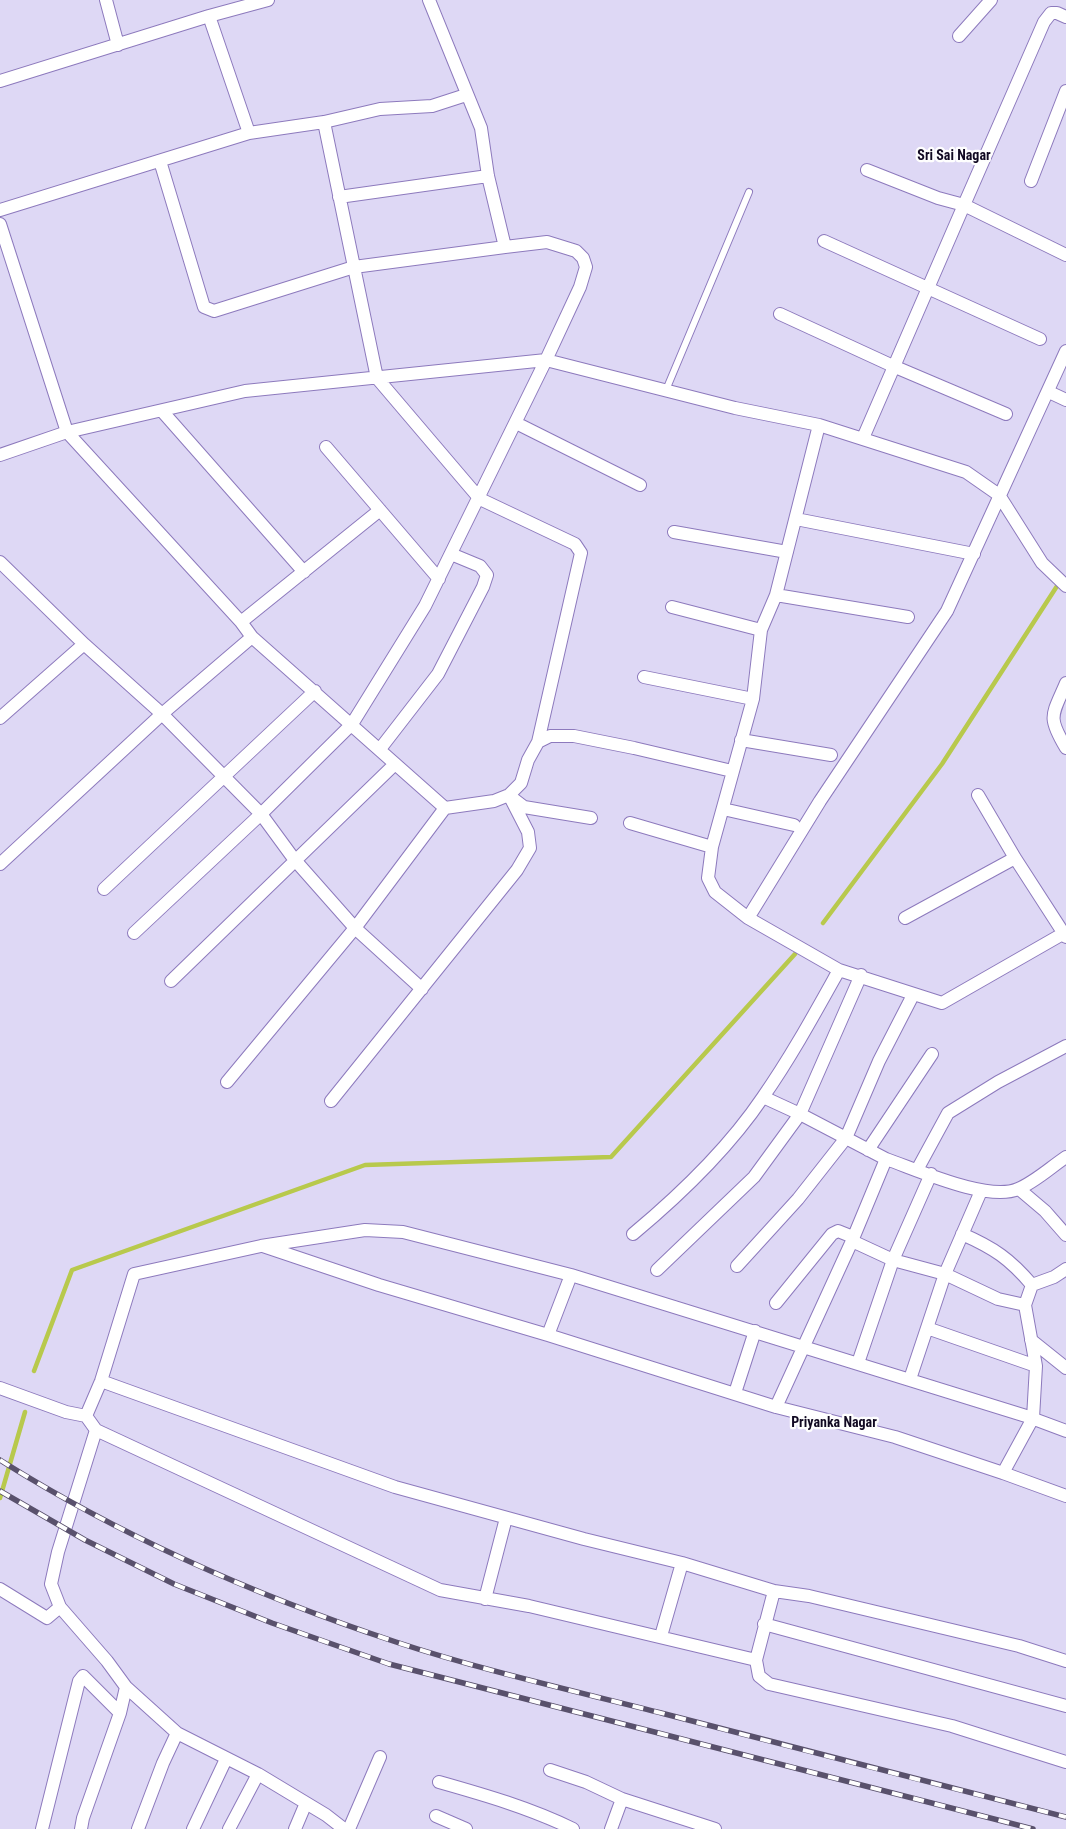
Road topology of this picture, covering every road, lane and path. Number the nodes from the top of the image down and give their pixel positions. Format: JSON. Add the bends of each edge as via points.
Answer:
{"nodes":[{"id":1,"x":106,"y":0,"type":"edge"},
{"id":2,"x":268,"y":0,"type":"edge"},
{"id":3,"x":429,"y":0,"type":"edge"},
{"id":4,"x":991,"y":0,"type":"edge"},
{"id":5,"x":210,"y":16,"type":"junction"},
{"id":6,"x":1066,"y":18,"type":"edge"},
{"id":7,"x":959,"y":36,"type":"dead end"},
{"id":8,"x":118,"y":45,"type":"junction"},
{"id":9,"x":0,"y":81,"type":"edge"},
{"id":10,"x":1066,"y":91,"type":"edge"},
{"id":11,"x":466,"y":95,"type":"junction"},
{"id":12,"x":324,"y":122,"type":"junction"},
{"id":13,"x":249,"y":133,"type":"junction"},
{"id":14,"x":160,"y":161,"type":"junction"},
{"id":15,"x":867,"y":170,"type":"dead end"},
{"id":16,"x":488,"y":176,"type":"junction"},
{"id":17,"x":1031,"y":181,"type":"dead end"},
{"id":18,"x":749,"y":192,"type":"dead end"},
{"id":19,"x":339,"y":196,"type":"junction"},
{"id":20,"x":964,"y":205,"type":"junction"},
{"id":21,"x":0,"y":210,"type":"edge"},
{"id":22,"x":0,"y":224,"type":"edge"},
{"id":23,"x":824,"y":241,"type":"dead end"},
{"id":24,"x":505,"y":247,"type":"junction"},
{"id":25,"x":1066,"y":255,"type":"edge"},
{"id":26,"x":354,"y":268,"type":"junction"},
{"id":27,"x":928,"y":289,"type":"junction"},
{"id":28,"x":780,"y":314,"type":"dead end"},
{"id":29,"x":1040,"y":339,"type":"dead end"},
{"id":30,"x":1066,"y":352,"type":"edge"},
{"id":31,"x":546,"y":360,"type":"junction"},
{"id":32,"x":893,"y":366,"type":"junction"},
{"id":33,"x":377,"y":378,"type":"junction"},
{"id":34,"x":666,"y":390,"type":"junction"},
{"id":35,"x":1049,"y":392,"type":"junction"},
{"id":36,"x":1066,"y":400,"type":"edge"},
{"id":37,"x":162,"y":410,"type":"junction"},
{"id":38,"x":1006,"y":414,"type":"dead end"},
{"id":39,"x":516,"y":423,"type":"junction"},
{"id":40,"x":819,"y":425,"type":"junction"},
{"id":41,"x":67,"y":432,"type":"junction"},
{"id":42,"x":863,"y":438,"type":"junction"},
{"id":43,"x":326,"y":447,"type":"dead end"},
{"id":44,"x":0,"y":455,"type":"edge"},
{"id":45,"x":640,"y":485,"type":"dead end"},
{"id":46,"x":999,"y":495,"type":"junction"},
{"id":47,"x":480,"y":499,"type":"junction"},
{"id":48,"x":380,"y":510,"type":"junction"},
{"id":49,"x":796,"y":519,"type":"junction"},
{"id":50,"x":674,"y":532,"type":"dead end"},
{"id":51,"x":787,"y":552,"type":"junction"},
{"id":52,"x":452,"y":554,"type":"junction"},
{"id":53,"x":974,"y":554,"type":"junction"},
{"id":54,"x":0,"y":562,"type":"edge"},
{"id":55,"x":304,"y":572,"type":"junction"},
{"id":56,"x":439,"y":579,"type":"junction"},
{"id":57,"x":1066,"y":586,"type":"edge"},
{"id":58,"x":776,"y":595,"type":"junction"},
{"id":59,"x":672,"y":607,"type":"dead end"},
{"id":60,"x":908,"y":617,"type":"dead end"},
{"id":61,"x":241,"y":622,"type":"junction"},
{"id":62,"x":761,"y":630,"type":"junction"},
{"id":63,"x":252,"y":637,"type":"junction"},
{"id":64,"x":84,"y":644,"type":"junction"},
{"id":65,"x":644,"y":677,"type":"dead end"},
{"id":66,"x":1066,"y":683,"type":"edge"},
{"id":67,"x":314,"y":691,"type":"junction"},
{"id":68,"x":753,"y":699,"type":"junction"},
{"id":69,"x":162,"y":714,"type":"junction"},
{"id":70,"x":0,"y":718,"type":"edge"},
{"id":71,"x":352,"y":724,"type":"junction"},
{"id":72,"x":741,"y":740,"type":"junction"},
{"id":73,"x":538,"y":742,"type":"junction"},
{"id":74,"x":1066,"y":748,"type":"edge"},
{"id":75,"x":380,"y":749,"type":"junction"},
{"id":76,"x":831,"y":754,"type":"dead end"},
{"id":77,"x":396,"y":764,"type":"junction"},
{"id":78,"x":732,"y":772,"type":"junction"},
{"id":79,"x":223,"y":775,"type":"junction"},
{"id":80,"x":978,"y":795,"type":"dead end"},
{"id":81,"x":509,"y":796,"type":"junction"},
{"id":82,"x":445,"y":808,"type":"junction"},
{"id":83,"x":723,"y":809,"type":"junction"},
{"id":84,"x":261,"y":814,"type":"junction"},
{"id":85,"x":590,"y":818,"type":"dead end"},
{"id":86,"x":630,"y":823,"type":"dead end"},
{"id":87,"x":794,"y":825,"type":"dead end"},
{"id":88,"x":712,"y":846,"type":"junction"},
{"id":89,"x":1015,"y":858,"type":"junction"},
{"id":90,"x":294,"y":859,"type":"junction"},
{"id":91,"x":0,"y":864,"type":"edge"},
{"id":92,"x":104,"y":889,"type":"dead end"},
{"id":93,"x":748,"y":918,"type":"junction"},
{"id":94,"x":906,"y":918,"type":"dead end"},
{"id":95,"x":355,"y":928,"type":"junction"},
{"id":96,"x":134,"y":933,"type":"dead end"},
{"id":97,"x":1065,"y":934,"type":"edge"},
{"id":98,"x":839,"y":970,"type":"junction"},
{"id":99,"x":861,"y":975,"type":"junction"},
{"id":100,"x":170,"y":981,"type":"dead end"},
{"id":101,"x":422,"y":989,"type":"junction"},
{"id":102,"x":913,"y":995,"type":"junction"},
{"id":103,"x":1066,"y":1046,"type":"edge"},
{"id":104,"x":932,"y":1054,"type":"dead end"},
{"id":105,"x":227,"y":1082,"type":"dead end"},
{"id":106,"x":764,"y":1098,"type":"junction"},
{"id":107,"x":332,"y":1101,"type":"dead end"},
{"id":108,"x":800,"y":1114,"type":"junction"},
{"id":109,"x":846,"y":1138,"type":"junction"},
{"id":110,"x":868,"y":1150,"type":"junction"},
{"id":111,"x":1066,"y":1157,"type":"edge"},
{"id":112,"x":886,"y":1160,"type":"junction"},
{"id":113,"x":917,"y":1170,"type":"junction"},
{"id":114,"x":931,"y":1174,"type":"junction"},
{"id":115,"x":1019,"y":1189,"type":"junction"},
{"id":116,"x":981,"y":1191,"type":"junction"},
{"id":117,"x":633,"y":1234,"type":"dead end"},
{"id":118,"x":962,"y":1234,"type":"junction"},
{"id":119,"x":1066,"y":1235,"type":"edge"},
{"id":120,"x":853,"y":1239,"type":"junction"},
{"id":121,"x":261,"y":1246,"type":"junction"},
{"id":122,"x":893,"y":1260,"type":"junction"},
{"id":123,"x":737,"y":1266,"type":"dead end"},
{"id":124,"x":1066,"y":1269,"type":"edge"},
{"id":125,"x":657,"y":1270,"type":"dead end"},
{"id":126,"x":945,"y":1274,"type":"junction"},
{"id":127,"x":571,"y":1276,"type":"junction"},
{"id":128,"x":1032,"y":1285,"type":"junction"},
{"id":129,"x":776,"y":1303,"type":"dead end"},
{"id":130,"x":1025,"y":1305,"type":"junction"},
{"id":131,"x":927,"y":1328,"type":"junction"},
{"id":132,"x":755,"y":1331,"type":"junction"},
{"id":133,"x":548,"y":1335,"type":"junction"},
{"id":134,"x":1031,"y":1340,"type":"junction"},
{"id":135,"x":802,"y":1347,"type":"junction"},
{"id":136,"x":858,"y":1363,"type":"junction"},
{"id":137,"x":1036,"y":1366,"type":"junction"},
{"id":138,"x":1066,"y":1368,"type":"edge"},
{"id":139,"x":910,"y":1379,"type":"junction"},
{"id":140,"x":101,"y":1381,"type":"junction"},
{"id":141,"x":0,"y":1388,"type":"edge"},
{"id":142,"x":735,"y":1393,"type":"junction"},
{"id":143,"x":776,"y":1408,"type":"junction"},
{"id":144,"x":86,"y":1416,"type":"junction"},
{"id":145,"x":1033,"y":1418,"type":"junction"},
{"id":146,"x":96,"y":1430,"type":"junction"},
{"id":147,"x":1066,"y":1431,"type":"edge"},
{"id":148,"x":1003,"y":1472,"type":"junction"},
{"id":149,"x":1066,"y":1496,"type":"edge"},
{"id":150,"x":506,"y":1518,"type":"junction"},
{"id":151,"x":682,"y":1563,"type":"junction"},
{"id":152,"x":0,"y":1589,"type":"edge"},
{"id":153,"x":774,"y":1591,"type":"junction"},
{"id":154,"x":485,"y":1599,"type":"junction"},
{"id":155,"x":60,"y":1607,"type":"junction"},
{"id":156,"x":764,"y":1624,"type":"junction"},
{"id":157,"x":661,"y":1636,"type":"junction"},
{"id":158,"x":756,"y":1660,"type":"junction"},
{"id":159,"x":1066,"y":1661,"type":"edge"},
{"id":160,"x":126,"y":1687,"type":"junction"},
{"id":161,"x":1066,"y":1706,"type":"edge"},
{"id":162,"x":120,"y":1713,"type":"junction"},
{"id":163,"x":177,"y":1733,"type":"junction"},
{"id":164,"x":380,"y":1757,"type":"dead end"},
{"id":165,"x":226,"y":1759,"type":"junction"},
{"id":166,"x":1066,"y":1762,"type":"edge"},
{"id":167,"x":550,"y":1770,"type":"dead end"},
{"id":168,"x":258,"y":1774,"type":"junction"},
{"id":169,"x":439,"y":1782,"type":"dead end"},
{"id":170,"x":622,"y":1799,"type":"junction"},
{"id":171,"x":306,"y":1803,"type":"junction"},
{"id":172,"x":436,"y":1816,"type":"dead end"},
{"id":173,"x":42,"y":1829,"type":"edge"},
{"id":174,"x":82,"y":1829,"type":"edge"},
{"id":175,"x":138,"y":1829,"type":"edge"},
{"id":176,"x":192,"y":1829,"type":"edge"},
{"id":177,"x":229,"y":1829,"type":"edge"},
{"id":178,"x":295,"y":1829,"type":"edge"},
{"id":179,"x":344,"y":1829,"type":"edge"},
{"id":180,"x":349,"y":1829,"type":"edge"},
{"id":181,"x":466,"y":1829,"type":"edge"},
{"id":182,"x":573,"y":1829,"type":"edge"},
{"id":183,"x":612,"y":1829,"type":"edge"},
{"id":184,"x":715,"y":1829,"type":"edge"}],
"edges":[{"from":1,"to":8,"type":"street"},
{"from":2,"to":5,"type":"street"},
{"from":3,"to":11,"type":"street"},
{"from":4,"to":7,"type":"street"},
{"from":5,"to":8,"type":"street"},
{"from":5,"to":13,"type":"street"},
{"from":6,"to":20,"type":"street","via":[[1058,13],[1051,14],[1044,22]]},
{"from":8,"to":9,"type":"street"},
{"from":10,"to":17,"type":"street"},
{"from":11,"to":12,"type":"street","via":[[432,106],[380,109]]},
{"from":11,"to":16,"type":"street","via":[[481,128]]},
{"from":12,"to":13,"type":"street"},
{"from":12,"to":19,"type":"street"},
{"from":13,"to":14,"type":"street"},
{"from":14,"to":21,"type":"street"},
{"from":14,"to":26,"type":"street","via":[[204,307],[214,311]]},
{"from":15,"to":20,"type":"street"},
{"from":16,"to":19,"type":"street"},
{"from":16,"to":24,"type":"street"},
{"from":18,"to":34,"type":"lane"},
{"from":19,"to":26,"type":"street"},
{"from":20,"to":25,"type":"street"},
{"from":20,"to":27,"type":"street"},
{"from":22,"to":41,"type":"street"},
{"from":23,"to":27,"type":"street"},
{"from":24,"to":26,"type":"street"},
{"from":24,"to":31,"type":"street","via":[[547,242],[576,251],[583,258],[586,267],[580,287]]},
{"from":26,"to":33,"type":"street"},
{"from":27,"to":29,"type":"street"},
{"from":27,"to":32,"type":"street"},
{"from":28,"to":32,"type":"street"},
{"from":30,"to":35,"type":"street"},
{"from":31,"to":33,"type":"street"},
{"from":31,"to":34,"type":"street"},
{"from":31,"to":39,"type":"street"},
{"from":32,"to":38,"type":"street"},
{"from":32,"to":42,"type":"street"},
{"from":33,"to":37,"type":"street","via":[[245,391]]},
{"from":33,"to":47,"type":"street"},
{"from":34,"to":40,"type":"street"},
{"from":35,"to":36,"type":"street"},
{"from":35,"to":46,"type":"street"},
{"from":37,"to":41,"type":"street"},
{"from":37,"to":55,"type":"street"},
{"from":39,"to":45,"type":"street"},
{"from":39,"to":47,"type":"street"},
{"from":40,"to":42,"type":"street"},
{"from":40,"to":49,"type":"street"},
{"from":41,"to":44,"type":"street"},
{"from":41,"to":61,"type":"street"},
{"from":42,"to":46,"type":"street","via":[[966,472]]},
{"from":43,"to":48,"type":"street"},
{"from":46,"to":53,"type":"street"},
{"from":46,"to":57,"type":"street","via":[[1042,563]]},
{"from":47,"to":52,"type":"street"},
{"from":47,"to":73,"type":"street","via":[[575,544],[582,553]]},
{"from":48,"to":55,"type":"street"},
{"from":48,"to":56,"type":"street"},
{"from":49,"to":51,"type":"street"},
{"from":49,"to":53,"type":"street"},
{"from":50,"to":51,"type":"street"},
{"from":51,"to":58,"type":"street"},
{"from":52,"to":56,"type":"street"},
{"from":52,"to":75,"type":"street","via":[[480,566],[487,575],[483,587],[438,674]]},
{"from":53,"to":93,"type":"street","via":[[947,611],[820,801]]},
{"from":54,"to":64,"type":"street"},
{"from":55,"to":61,"type":"street"},
{"from":56,"to":71,"type":"street"},
{"from":58,"to":60,"type":"street"},
{"from":58,"to":62,"type":"street"},
{"from":59,"to":62,"type":"street"},
{"from":61,"to":63,"type":"street"},
{"from":62,"to":68,"type":"street"},
{"from":63,"to":67,"type":"street"},
{"from":63,"to":69,"type":"street"},
{"from":64,"to":69,"type":"street"},
{"from":64,"to":70,"type":"street"},
{"from":65,"to":68,"type":"street"},
{"from":66,"to":74,"type":"street","via":[[1052,720]]},
{"from":67,"to":71,"type":"street"},
{"from":67,"to":79,"type":"street"},
{"from":68,"to":72,"type":"street"},
{"from":69,"to":79,"type":"street"},
{"from":69,"to":91,"type":"street"},
{"from":71,"to":75,"type":"street"},
{"from":71,"to":84,"type":"street"},
{"from":72,"to":76,"type":"street"},
{"from":72,"to":78,"type":"street"},
{"from":73,"to":78,"type":"street","via":[[550,736],[574,736]]},
{"from":73,"to":81,"type":"street","via":[[521,783]]},
{"from":75,"to":77,"type":"street"},
{"from":77,"to":82,"type":"street"},
{"from":77,"to":90,"type":"street"},
{"from":78,"to":83,"type":"street"},
{"from":79,"to":84,"type":"street"},
{"from":79,"to":92,"type":"street"},
{"from":80,"to":89,"type":"street"},
{"from":81,"to":82,"type":"street"},
{"from":81,"to":85,"type":"street","via":[[524,807]]},
{"from":81,"to":101,"type":"street","via":[[528,832],[530,848],[517,870]]},
{"from":82,"to":95,"type":"street"},
{"from":83,"to":87,"type":"street"},
{"from":83,"to":88,"type":"street"},
{"from":84,"to":90,"type":"street"},
{"from":84,"to":96,"type":"street"},
{"from":86,"to":88,"type":"street"},
{"from":88,"to":93,"type":"street","via":[[708,878],[715,892]]},
{"from":89,"to":94,"type":"street"},
{"from":89,"to":97,"type":"street"},
{"from":90,"to":95,"type":"street"},
{"from":90,"to":100,"type":"street"},
{"from":93,"to":98,"type":"street"},
{"from":95,"to":101,"type":"street"},
{"from":95,"to":105,"type":"street"},
{"from":97,"to":102,"type":"street","via":[[942,1003]]},
{"from":98,"to":99,"type":"street"},
{"from":98,"to":106,"type":"street"},
{"from":99,"to":102,"type":"street"},
{"from":99,"to":108,"type":"street"},
{"from":101,"to":107,"type":"street"},
{"from":102,"to":109,"type":"street"},
{"from":103,"to":113,"type":"street","via":[[948,1113]]},
{"from":104,"to":110,"type":"street"},
{"from":106,"to":108,"type":"street"},
{"from":106,"to":117,"type":"street","via":[[726,1145],[676,1198]]},
{"from":108,"to":109,"type":"street"},
{"from":108,"to":125,"type":"street","via":[[754,1177]]},
{"from":109,"to":110,"type":"street"},
{"from":109,"to":123,"type":"street","via":[[798,1199]]},
{"from":110,"to":112,"type":"street"},
{"from":111,"to":115,"type":"street"},
{"from":112,"to":113,"type":"street"},
{"from":112,"to":120,"type":"street"},
{"from":113,"to":114,"type":"street"},
{"from":114,"to":116,"type":"street"},
{"from":114,"to":122,"type":"street"},
{"from":115,"to":116,"type":"street","via":[[1006,1193]]},
{"from":115,"to":119,"type":"street"},
{"from":116,"to":118,"type":"street"},
{"from":118,"to":126,"type":"street"},
{"from":118,"to":128,"type":"street","via":[[993,1247]]},
{"from":120,"to":122,"type":"street"},
{"from":120,"to":129,"type":"street","via":[[838,1231],[832,1234]]},
{"from":120,"to":135,"type":"street"},
{"from":121,"to":127,"type":"street","via":[[365,1230],[403,1232]]},
{"from":121,"to":133,"type":"street","via":[[379,1286]]},
{"from":121,"to":140,"type":"street","via":[[134,1274]]},
{"from":122,"to":126,"type":"street"},
{"from":122,"to":136,"type":"street"},
{"from":124,"to":128,"type":"street"},
{"from":126,"to":130,"type":"street","via":[[998,1299]]},
{"from":126,"to":131,"type":"street"},
{"from":127,"to":132,"type":"street"},
{"from":127,"to":133,"type":"street"},
{"from":128,"to":130,"type":"street"},
{"from":130,"to":134,"type":"street"},
{"from":131,"to":137,"type":"street"},
{"from":131,"to":139,"type":"street"},
{"from":132,"to":135,"type":"street"},
{"from":132,"to":142,"type":"street"},
{"from":133,"to":142,"type":"street"},
{"from":134,"to":137,"type":"street"},
{"from":134,"to":138,"type":"street"},
{"from":135,"to":136,"type":"street"},
{"from":135,"to":143,"type":"street"},
{"from":136,"to":139,"type":"street"},
{"from":137,"to":145,"type":"street"},
{"from":139,"to":145,"type":"street"},
{"from":140,"to":144,"type":"street"},
{"from":140,"to":150,"type":"street","via":[[396,1487]]},
{"from":141,"to":144,"type":"street"},
{"from":142,"to":143,"type":"street"},
{"from":143,"to":148,"type":"street","via":[[895,1437]]},
{"from":144,"to":146,"type":"street"},
{"from":145,"to":147,"type":"street"},
{"from":145,"to":148,"type":"street"},
{"from":146,"to":154,"type":"street","via":[[440,1590]]},
{"from":146,"to":155,"type":"street","via":[[51,1584]]},
{"from":148,"to":149,"type":"street"},
{"from":150,"to":151,"type":"street"},
{"from":150,"to":154,"type":"street"},
{"from":151,"to":153,"type":"street"},
{"from":151,"to":157,"type":"street"},
{"from":152,"to":155,"type":"street","via":[[47,1618]]},
{"from":153,"to":156,"type":"street"},
{"from":153,"to":159,"type":"street","via":[[809,1596],[990,1639]]},
{"from":154,"to":157,"type":"street"},
{"from":155,"to":160,"type":"street","via":[[108,1661]]},
{"from":156,"to":158,"type":"street"},
{"from":156,"to":161,"type":"street"},
{"from":157,"to":158,"type":"street"},
{"from":158,"to":166,"type":"street","via":[[759,1676],[769,1684],[952,1726]]},
{"from":160,"to":162,"type":"street"},
{"from":160,"to":163,"type":"street"},
{"from":162,"to":173,"type":"street","via":[[83,1676],[79,1681]]},
{"from":162,"to":174,"type":"street"},
{"from":163,"to":165,"type":"street"},
{"from":163,"to":175,"type":"street"},
{"from":164,"to":180,"type":"street"},
{"from":165,"to":168,"type":"street"},
{"from":165,"to":176,"type":"street"},
{"from":167,"to":170,"type":"street"},
{"from":168,"to":171,"type":"street"},
{"from":168,"to":177,"type":"street"},
{"from":169,"to":182,"type":"street","via":[[508,1802]]},
{"from":170,"to":183,"type":"street"},
{"from":170,"to":184,"type":"street"},
{"from":171,"to":178,"type":"street"},
{"from":171,"to":179,"type":"street"},
{"from":172,"to":181,"type":"street"}]}
